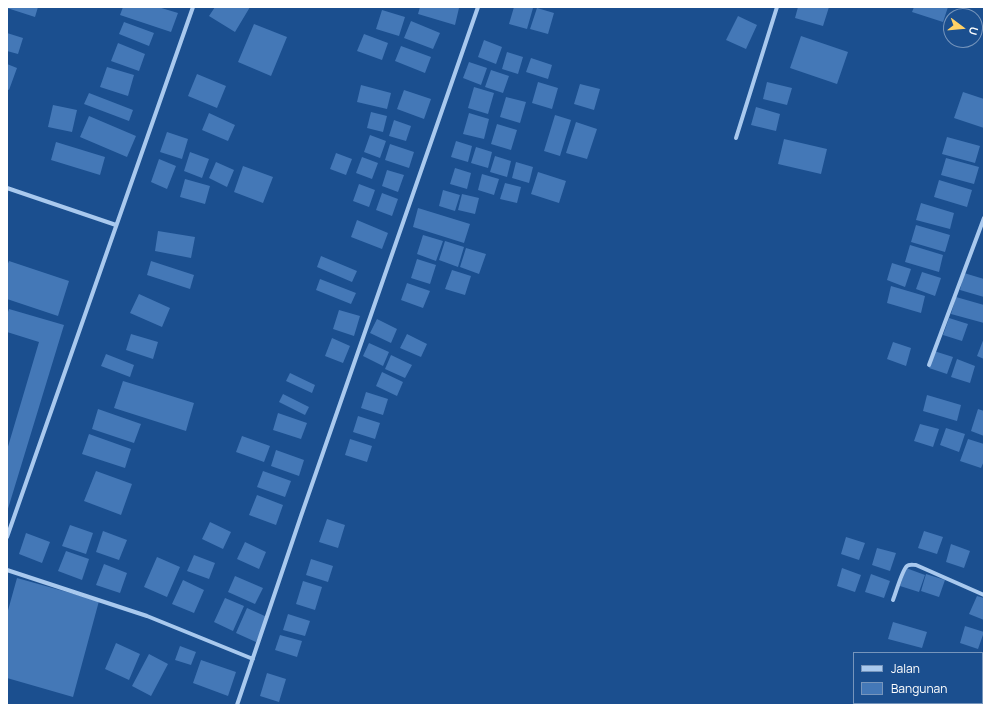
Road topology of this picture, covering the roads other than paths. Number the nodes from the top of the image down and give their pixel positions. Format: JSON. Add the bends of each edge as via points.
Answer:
{"nodes":[{"id":1,"x":193,"y":7,"type":"edge"},
{"id":2,"x":478,"y":7,"type":"edge"},
{"id":3,"x":776,"y":7,"type":"edge"},
{"id":4,"x":736,"y":138,"type":"dead end"},
{"id":5,"x":7,"y":188,"type":"edge"},
{"id":6,"x":984,"y":218,"type":"edge"},
{"id":7,"x":116,"y":226,"type":"junction"},
{"id":8,"x":929,"y":365,"type":"dead end"},
{"id":9,"x":7,"y":537,"type":"edge"},
{"id":10,"x":7,"y":570,"type":"edge"},
{"id":11,"x":984,"y":595,"type":"edge"},
{"id":12,"x":894,"y":600,"type":"dead end"},
{"id":13,"x":253,"y":659,"type":"junction"},
{"id":14,"x":237,"y":705,"type":"edge"}],
"edges":[{"from":1,"to":7,"type":"street"},
{"from":2,"to":13,"type":"street"},
{"from":3,"to":4,"type":"street"},
{"from":5,"to":7,"type":"street"},
{"from":6,"to":8,"type":"street"},
{"from":7,"to":9,"type":"street"},
{"from":10,"to":13,"type":"street","via":[[147,616]]},
{"from":11,"to":12,"type":"street","via":[[911,565],[906,566]]},
{"from":13,"to":14,"type":"street"}]}
